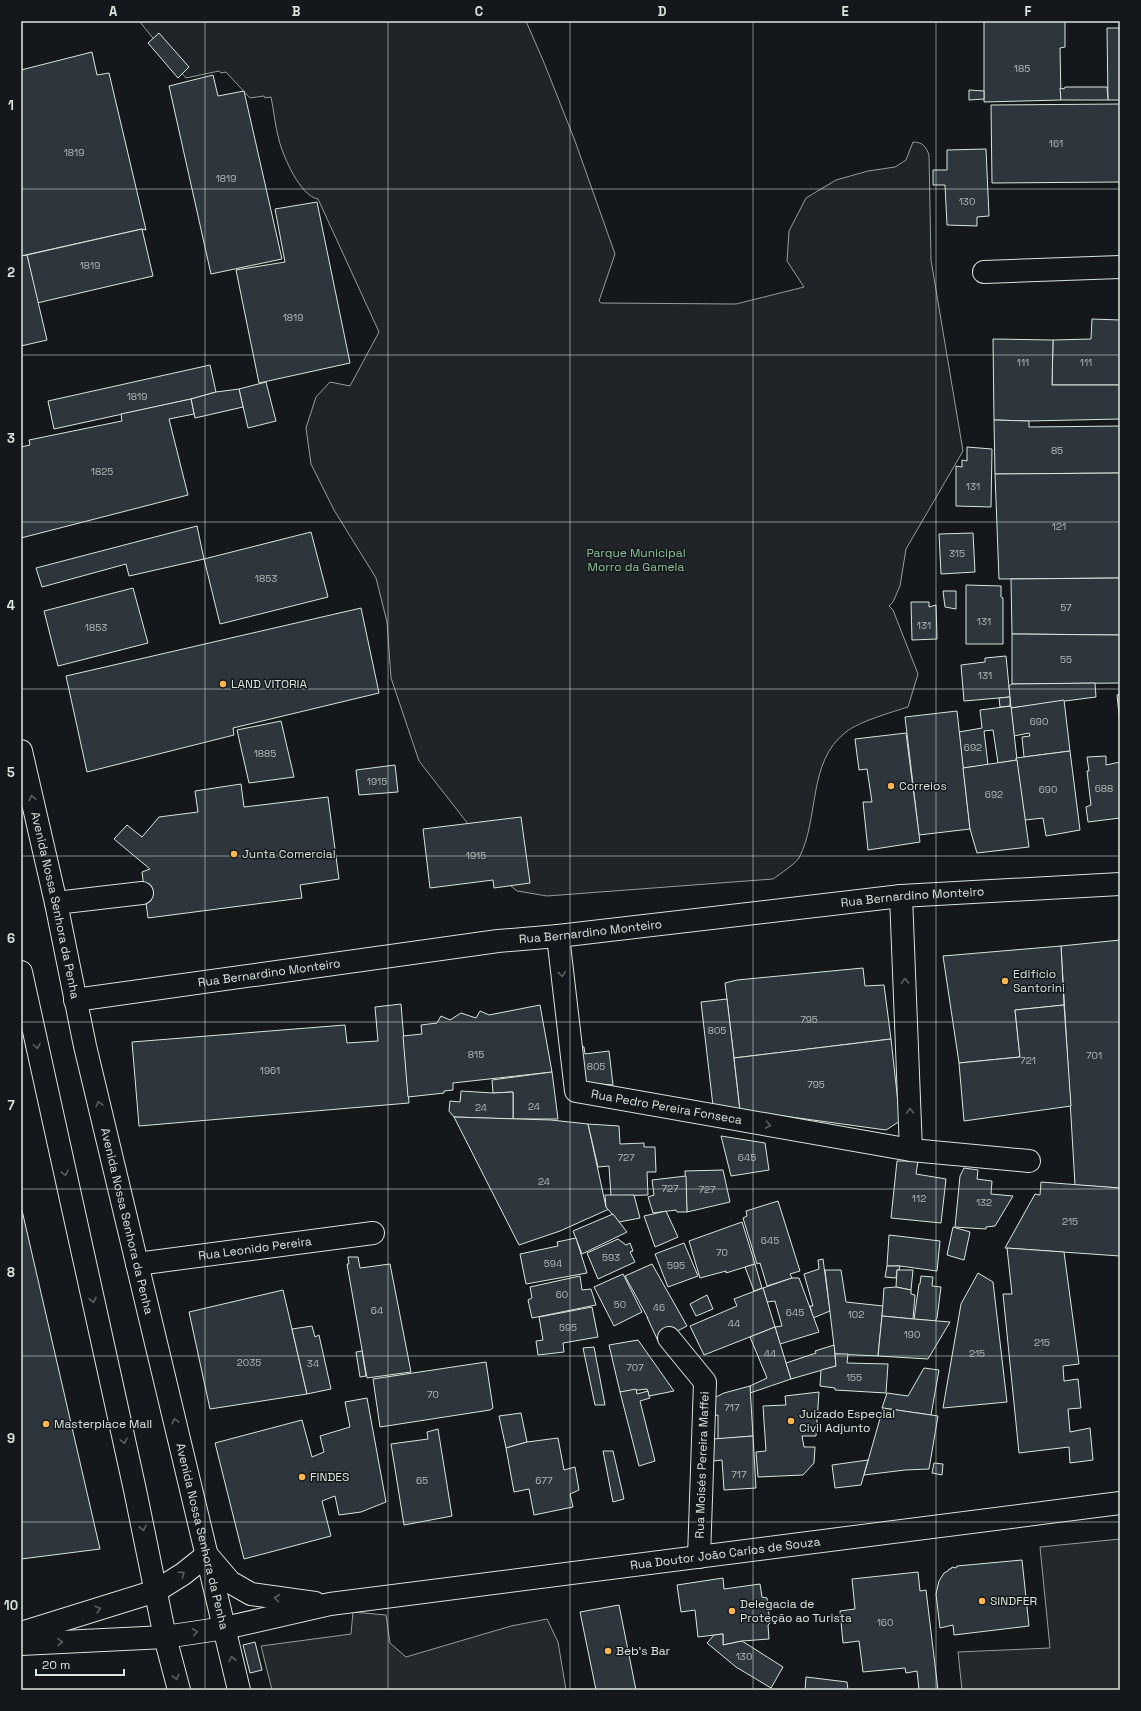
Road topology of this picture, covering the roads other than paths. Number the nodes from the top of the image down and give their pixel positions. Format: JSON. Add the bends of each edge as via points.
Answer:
{"nodes":[{"id":1,"x":1120,"y":267,"type":"edge"},
{"id":2,"x":984,"y":272,"type":"dead end"},
{"id":3,"x":21,"y":751,"type":"edge"},
{"id":4,"x":1116,"y":884,"type":"edge"},
{"id":5,"x":142,"y":893,"type":"dead end"},
{"id":6,"x":901,"y":896,"type":"junction"},
{"id":7,"x":56,"y":903,"type":"junction"},
{"id":8,"x":558,"y":936,"type":"junction"},
{"id":9,"x":21,"y":972,"type":"edge"},
{"id":10,"x":76,"y":1000,"type":"junction"},
{"id":11,"x":25,"y":1008,"type":"edge"},
{"id":12,"x":911,"y":1150,"type":"junction"},
{"id":13,"x":1029,"y":1161,"type":"dead end"},
{"id":14,"x":373,"y":1232,"type":"dead end"},
{"id":15,"x":137,"y":1264,"type":"junction"},
{"id":16,"x":669,"y":1338,"type":"dead end"},
{"id":17,"x":1120,"y":1503,"type":"edge"},
{"id":18,"x":207,"y":1555,"type":"junction"},
{"id":19,"x":699,"y":1557,"type":"junction"},
{"id":20,"x":156,"y":1591,"type":"junction"},
{"id":21,"x":330,"y":1604,"type":"junction"},
{"id":22,"x":225,"y":1628,"type":"junction"},
{"id":23,"x":21,"y":1633,"type":"edge"},
{"id":24,"x":165,"y":1637,"type":"junction"},
{"id":25,"x":21,"y":1644,"type":"edge"},
{"id":26,"x":179,"y":1690,"type":"edge"},
{"id":27,"x":239,"y":1690,"type":"edge"}],
"edges":[{"from":1,"to":2,"type":"street"},
{"from":7,"to":3,"type":"street","name":"Avenida Nossa Senhora da Penha","one_way":true},
{"from":4,"to":6,"type":"street","name":"Rua Bernardino Monteiro"},
{"from":5,"to":7,"type":"street"},
{"from":6,"to":8,"type":"street","name":"Rua Bernardino Monteiro"},
{"from":12,"to":6,"type":"street","one_way":true},
{"from":7,"to":10,"type":"street","name":"Avenida Nossa Senhora da Penha"},
{"from":8,"to":10,"type":"street","name":"Rua Bernardino Monteiro","via":[[498,941]]},
{"from":8,"to":12,"type":"street","name":"Rua Pedro Pereira Fonseca","one_way":true,"via":[[576,1091]]},
{"from":9,"to":11,"type":"street"},
{"from":15,"to":10,"type":"street","name":"Avenida Nossa Senhora da Penha","one_way":true},
{"from":11,"to":20,"type":"street","one_way":true},
{"from":12,"to":13,"type":"street","name":"Rua Pedro Pereira Fonseca"},
{"from":14,"to":15,"type":"street","name":"Rua Leonido Pereira"},
{"from":18,"to":15,"type":"street","name":"Avenida Nossa Senhora da Penha","one_way":true},
{"from":16,"to":19,"type":"street","name":"Rua Moisés Pereira Maffei","via":[[705,1382]]},
{"from":17,"to":19,"type":"street","name":"Rua Doutor João Carlos de Souza"},
{"from":20,"to":18,"type":"street","one_way":true},
{"from":21,"to":18,"type":"street","name":"Rua Doutor João Carlos de Souza","one_way":true,"via":[[251,1594],[230,1582]]},
{"from":18,"to":22,"type":"street","name":"Avenida Nossa Senhora da Penha"},
{"from":19,"to":21,"type":"street","name":"Rua Doutor João Carlos de Souza"},
{"from":23,"to":20,"type":"street","one_way":true},
{"from":20,"to":24,"type":"street"},
{"from":21,"to":22,"type":"street","name":"Rua Doutor João Carlos de Souza"},
{"from":24,"to":22,"type":"street","name":"Rua Doutor João Carlos de Souza","one_way":true},
{"from":27,"to":22,"type":"street","name":"Avenida Nossa Senhora da Penha","one_way":true},
{"from":25,"to":24,"type":"street","name":"Rua Doutor João Carlos de Souza","one_way":true},
{"from":24,"to":26,"type":"street","one_way":true}]}
